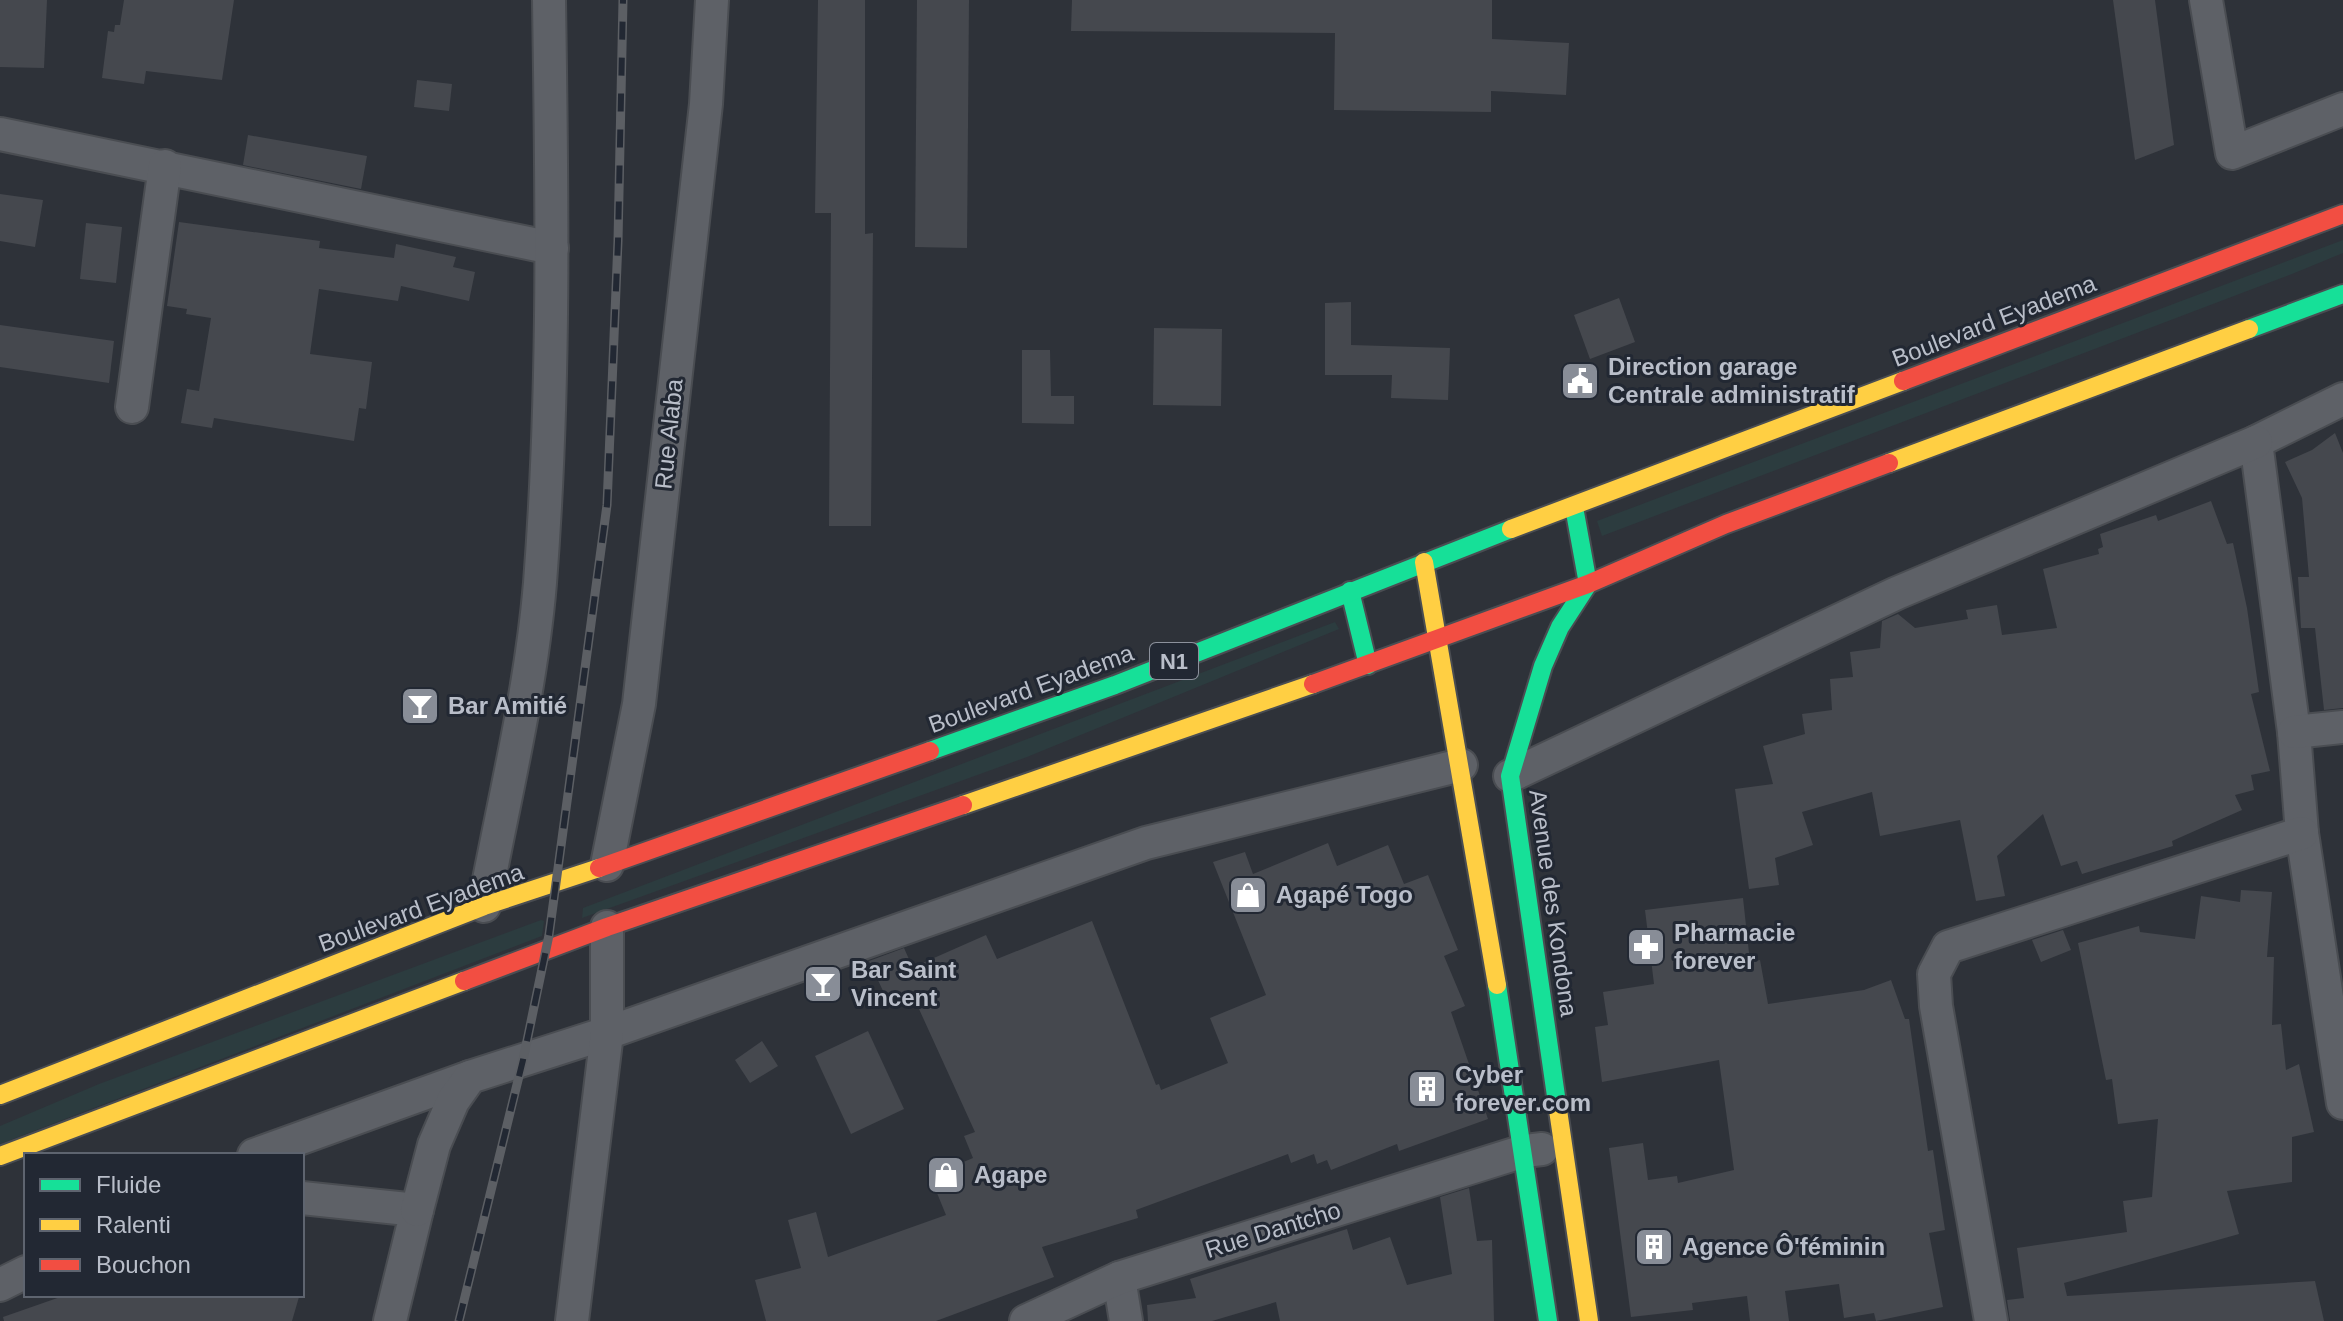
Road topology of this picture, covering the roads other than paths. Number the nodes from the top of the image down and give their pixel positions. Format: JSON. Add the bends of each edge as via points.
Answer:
{"nodes":[{"id":1,"x":549,"y":0,"type":"edge"},
{"id":2,"x":712,"y":0,"type":"edge"},
{"id":3,"x":2206,"y":0,"type":"edge"},
{"id":4,"x":2343,"y":109,"type":"edge"},
{"id":5,"x":0,"y":134,"type":"edge"},
{"id":6,"x":165,"y":166,"type":"junction"},
{"id":7,"x":2343,"y":214,"type":"edge"},
{"id":8,"x":552,"y":248,"type":"junction"},
{"id":9,"x":2343,"y":294,"type":"edge"},
{"id":10,"x":2343,"y":399,"type":"edge"},
{"id":11,"x":132,"y":407,"type":"dead end"},
{"id":12,"x":2256,"y":442,"type":"junction"},
{"id":13,"x":1574,"y":507,"type":"junction"},
{"id":14,"x":1424,"y":562,"type":"junction"},
{"id":15,"x":1588,"y":584,"type":"junction"},
{"id":16,"x":1350,"y":591,"type":"junction"},
{"id":17,"x":1439,"y":639,"type":"junction"},
{"id":18,"x":1368,"y":665,"type":"junction"},
{"id":19,"x":2343,"y":727,"type":"edge"},
{"id":20,"x":2294,"y":732,"type":"junction"},
{"id":21,"x":1461,"y":765,"type":"junction"},
{"id":22,"x":1510,"y":776,"type":"junction"},
{"id":23,"x":2302,"y":833,"type":"junction"},
{"id":24,"x":607,"y":865,"type":"junction"},
{"id":25,"x":484,"y":906,"type":"junction"},
{"id":26,"x":607,"y":927,"type":"junction"},
{"id":27,"x":607,"y":1033,"type":"junction"},
{"id":28,"x":470,"y":1077,"type":"junction"},
{"id":29,"x":0,"y":1095,"type":"edge"},
{"id":30,"x":2343,"y":1103,"type":"edge"},
{"id":31,"x":1565,"y":1146,"type":"junction"},
{"id":32,"x":1524,"y":1151,"type":"junction"},
{"id":33,"x":260,"y":1153,"type":"edge"},
{"id":34,"x":0,"y":1156,"type":"edge"},
{"id":35,"x":304,"y":1198,"type":"edge"},
{"id":36,"x":417,"y":1210,"type":"junction"},
{"id":37,"x":24,"y":1273,"type":"edge"},
{"id":38,"x":1119,"y":1278,"type":"junction"},
{"id":39,"x":0,"y":1285,"type":"edge"},
{"id":40,"x":390,"y":1321,"type":"edge"},
{"id":41,"x":572,"y":1321,"type":"edge"},
{"id":42,"x":1026,"y":1321,"type":"edge"},
{"id":43,"x":1126,"y":1321,"type":"edge"},
{"id":44,"x":1548,"y":1321,"type":"edge"},
{"id":45,"x":1589,"y":1321,"type":"edge"},
{"id":46,"x":1991,"y":1321,"type":"edge"}],
"edges":[{"from":1,"to":8,"type":"street"},
{"from":2,"to":24,"type":"street","name":"Rue Alaba","via":[[706,104],[639,704]]},
{"from":3,"to":4,"type":"street","via":[[2232,153]]},
{"from":5,"to":6,"type":"street"},
{"from":6,"to":8,"type":"street"},
{"from":6,"to":11,"type":"street"},
{"from":7,"to":13,"type":"main road","name":"Boulevard Eyadema","number":"N1"},
{"from":8,"to":25,"type":"street","via":[[540,583]]},
{"from":9,"to":15,"type":"main road","via":[[1726,524]]},
{"from":10,"to":12,"type":"street"},
{"from":12,"to":20,"type":"street"},
{"from":12,"to":22,"type":"street","via":[[1897,593]]},
{"from":13,"to":14,"type":"main road","name":"Boulevard Eyadema","number":"N1"},
{"from":13,"to":15,"type":"main road"},
{"from":14,"to":16,"type":"main road","name":"Boulevard Eyadema","number":"N1"},
{"from":14,"to":17,"type":"main road"},
{"from":15,"to":17,"type":"main road"},
{"from":15,"to":22,"type":"main road","name":"Avenue des Kondona","via":[[1543,666]]},
{"from":16,"to":18,"type":"main road"},
{"from":16,"to":24,"type":"main road","name":"Boulevard Eyadema","number":"N1","via":[[1115,685]]},
{"from":17,"to":18,"type":"main road"},
{"from":17,"to":21,"type":"main road"},
{"from":18,"to":26,"type":"main road"},
{"from":19,"to":20,"type":"street"},
{"from":20,"to":23,"type":"street"},
{"from":21,"to":27,"type":"street","via":[[1146,843]]},
{"from":21,"to":32,"type":"main road"},
{"from":22,"to":31,"type":"main road","name":"Avenue des Kondona"},
{"from":23,"to":30,"type":"street"},
{"from":23,"to":46,"type":"street","via":[[1948,947],[1934,974],[1936,1006]]},
{"from":24,"to":25,"type":"main road","name":"Boulevard Eyadema","number":"N1"},
{"from":25,"to":29,"type":"main road","name":"Boulevard Eyadema","number":"N1"},
{"from":26,"to":27,"type":"street"},
{"from":26,"to":34,"type":"main road"},
{"from":27,"to":28,"type":"street"},
{"from":27,"to":41,"type":"street"},
{"from":28,"to":33,"type":"street"},
{"from":28,"to":36,"type":"street","via":[[434,1145]]},
{"from":31,"to":32,"type":"street","name":"Rue Dantcho"},
{"from":31,"to":45,"type":"main road","name":"Avenue des Kondona"},
{"from":32,"to":38,"type":"street","name":"Rue Dantcho"},
{"from":32,"to":44,"type":"main road"},
{"from":35,"to":36,"type":"street"},
{"from":36,"to":40,"type":"street"},
{"from":37,"to":39,"type":"street"},
{"from":38,"to":42,"type":"street","name":"Rue Dantcho"},
{"from":38,"to":43,"type":"street"}]}
